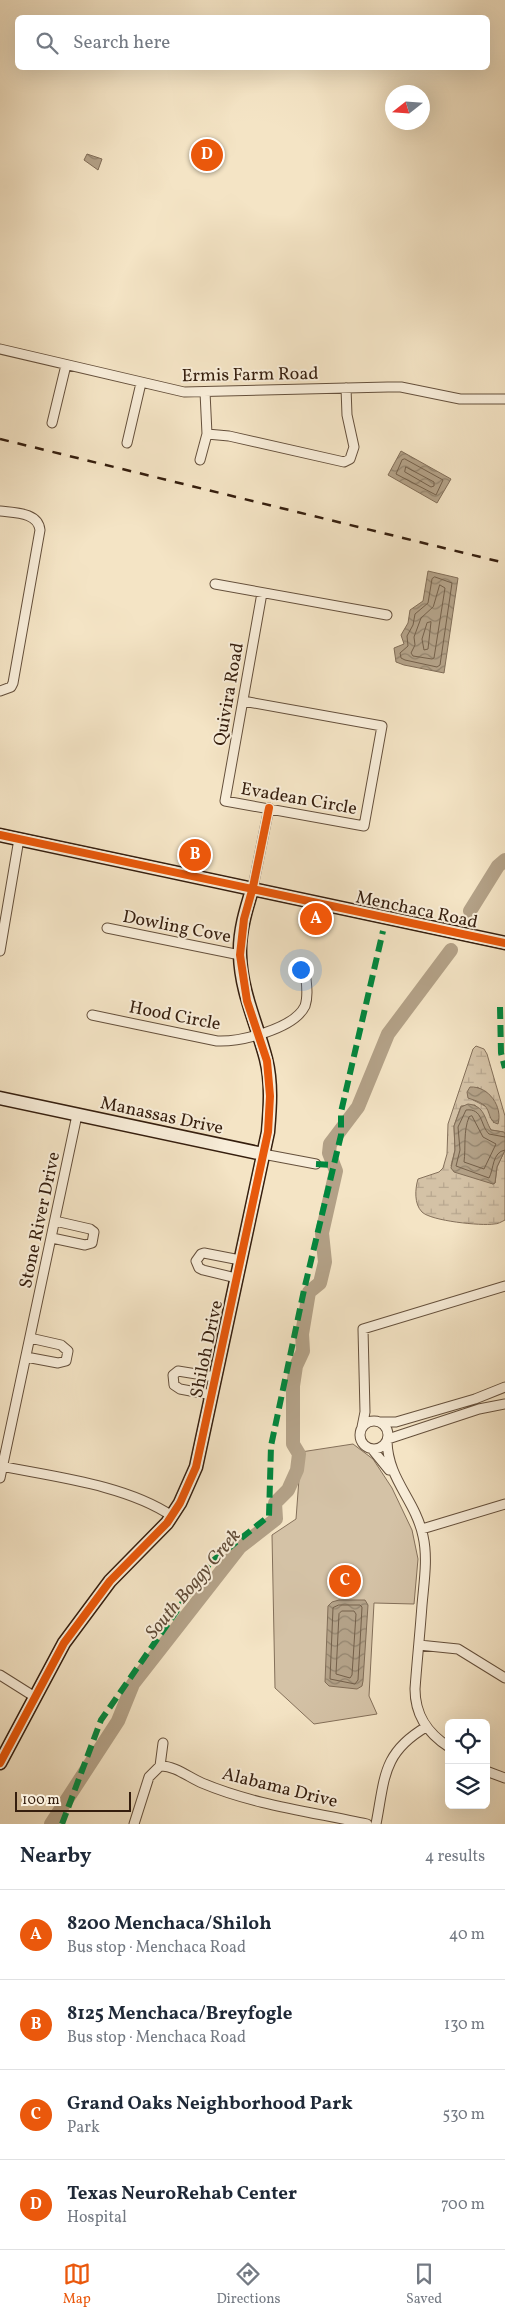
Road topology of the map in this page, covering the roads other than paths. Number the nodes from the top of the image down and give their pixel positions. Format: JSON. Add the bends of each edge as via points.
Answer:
{"nodes":[{"id":1,"x":0,"y":349,"type":"edge"},
{"id":2,"x":66,"y":365,"type":"junction"},
{"id":3,"x":141,"y":383,"type":"junction"},
{"id":4,"x":346,"y":388,"type":"junction"},
{"id":5,"x":205,"y":392,"type":"junction"},
{"id":6,"x":505,"y":398,"type":"edge"},
{"id":7,"x":52,"y":423,"type":"dead end"},
{"id":8,"x":207,"y":434,"type":"junction"},
{"id":9,"x":128,"y":443,"type":"dead end"},
{"id":10,"x":200,"y":460,"type":"dead end"},
{"id":11,"x":0,"y":511,"type":"edge"},
{"id":12,"x":215,"y":584,"type":"dead end"},
{"id":13,"x":262,"y":593,"type":"junction"},
{"id":14,"x":387,"y":615,"type":"dead end"},
{"id":15,"x":0,"y":691,"type":"edge"},
{"id":16,"x":243,"y":701,"type":"junction"},
{"id":17,"x":225,"y":801,"type":"joint"},
{"id":18,"x":268,"y":808,"type":"junction"},
{"id":19,"x":0,"y":835,"type":"edge"},
{"id":20,"x":19,"y":838,"type":"junction"},
{"id":21,"x":253,"y":887,"type":"junction"},
{"id":22,"x":107,"y":928,"type":"dead end"},
{"id":23,"x":505,"y":943,"type":"edge"},
{"id":24,"x":0,"y":951,"type":"edge"},
{"id":25,"x":240,"y":955,"type":"junction"},
{"id":26,"x":306,"y":979,"type":"dead end"},
{"id":27,"x":92,"y":1015,"type":"dead end"},
{"id":28,"x":258,"y":1034,"type":"junction"},
{"id":29,"x":0,"y":1098,"type":"edge"},
{"id":30,"x":78,"y":1114,"type":"junction"},
{"id":31,"x":263,"y":1154,"type":"junction"},
{"id":32,"x":316,"y":1164,"type":"dead end"},
{"id":33,"x":55,"y":1221,"type":"junction"},
{"id":34,"x":52,"y":1238,"type":"junction"},
{"id":35,"x":240,"y":1260,"type":"junction"},
{"id":36,"x":236,"y":1278,"type":"junction"},
{"id":37,"x":505,"y":1286,"type":"edge"},
{"id":38,"x":30,"y":1338,"type":"junction"},
{"id":39,"x":26,"y":1357,"type":"junction"},
{"id":40,"x":215,"y":1377,"type":"junction"},
{"id":41,"x":505,"y":1387,"type":"edge"},
{"id":42,"x":365,"y":1393,"type":"junction"},
{"id":43,"x":212,"y":1395,"type":"junction"},
{"id":44,"x":505,"y":1404,"type":"edge"},
{"id":45,"x":379,"y":1422,"type":"junction"},
{"id":46,"x":362,"y":1428,"type":"junction"},
{"id":47,"x":387,"y":1440,"type":"junction"},
{"id":48,"x":372,"y":1450,"type":"junction"},
{"id":49,"x":1,"y":1466,"type":"edge"},
{"id":50,"x":392,"y":1473,"type":"junction"},
{"id":51,"x":0,"y":1478,"type":"edge"},
{"id":52,"x":505,"y":1504,"type":"edge"},
{"id":53,"x":172,"y":1516,"type":"junction"},
{"id":54,"x":422,"y":1529,"type":"junction"},
{"id":55,"x":419,"y":1645,"type":"junction"},
{"id":56,"x":0,"y":1675,"type":"edge"},
{"id":57,"x":505,"y":1676,"type":"edge"},
{"id":58,"x":35,"y":1697,"type":"junction"},
{"id":59,"x":426,"y":1727,"type":"junction"},
{"id":60,"x":163,"y":1743,"type":"dead end"},
{"id":61,"x":445,"y":1744,"type":"edge"},
{"id":62,"x":0,"y":1763,"type":"edge"},
{"id":63,"x":160,"y":1766,"type":"junction"},
{"id":64,"x":490,"y":1772,"type":"edge"},
{"id":65,"x":505,"y":1778,"type":"edge"},
{"id":66,"x":134,"y":1824,"type":"edge"},
{"id":67,"x":367,"y":1824,"type":"edge"},
{"id":68,"x":376,"y":1824,"type":"edge"}],
"edges":[{"from":1,"to":2,"type":"street","name":"Ermis Farm Road"},
{"from":2,"to":3,"type":"street","name":"Ermis Farm Road"},
{"from":2,"to":7,"type":"street"},
{"from":3,"to":5,"type":"street","name":"Ermis Farm Road","via":[[172,391]]},
{"from":3,"to":9,"type":"street"},
{"from":4,"to":5,"type":"street","name":"Ermis Farm Road"},
{"from":4,"to":6,"type":"street","name":"Ermis Farm Road","via":[[402,387],[460,399]]},
{"from":4,"to":8,"type":"street","via":[[347,415],[354,447],[350,459],[344,462],[230,436]]},
{"from":5,"to":8,"type":"street"},
{"from":8,"to":10,"type":"street"},
{"from":11,"to":15,"type":"street","via":[[36,519],[40,530],[13,683],[11,688]]},
{"from":12,"to":13,"type":"street"},
{"from":13,"to":14,"type":"street"},
{"from":13,"to":16,"type":"street","name":"Quivira Road"},
{"from":16,"to":17,"type":"street","name":"Quivira Road"},
{"from":16,"to":18,"type":"street","name":"Evadean Circle","via":[[382,726],[364,826]]},
{"from":17,"to":18,"type":"street","name":"Evadean Circle"},
{"from":18,"to":21,"type":"street"},
{"from":19,"to":20,"type":"street","name":"Menchaca Road"},
{"from":20,"to":21,"type":"street","name":"Menchaca Road"},
{"from":20,"to":24,"type":"street"},
{"from":21,"to":23,"type":"street","name":"Menchaca Road"},
{"from":21,"to":25,"type":"street","name":"Shiloh Drive","via":[[241,934]]},
{"from":22,"to":25,"type":"street","name":"Dowling Cove"},
{"from":25,"to":28,"type":"street","name":"Shiloh Drive","via":[[247,1001]]},
{"from":26,"to":28,"type":"street","name":"Hood Circle","via":[[307,999],[300,1013],[287,1023]]},
{"from":27,"to":28,"type":"street","name":"Hood Circle","via":[[217,1041],[236,1041]]},
{"from":28,"to":31,"type":"street","name":"Shiloh Drive","via":[[267,1061],[270,1096]]},
{"from":29,"to":30,"type":"street","name":"Manassas Drive"},
{"from":30,"to":31,"type":"street","name":"Manassas Drive"},
{"from":30,"to":33,"type":"street","name":"Stone River Drive"},
{"from":31,"to":32,"type":"street","name":"Manassas Drive"},
{"from":31,"to":35,"type":"street","name":"Shiloh Drive"},
{"from":33,"to":34,"type":"street","name":"Stone River Drive"},
{"from":33,"to":34,"type":"street","via":[[90,1229],[94,1232],[94,1240],[85,1245]]},
{"from":34,"to":38,"type":"street","name":"Stone River Drive"},
{"from":35,"to":36,"type":"street","name":"Shiloh Drive"},
{"from":35,"to":36,"type":"street","via":[[204,1253],[196,1261],[202,1270]]},
{"from":36,"to":40,"type":"street","name":"Shiloh Drive"},
{"from":37,"to":42,"type":"street","via":[[363,1329]]},
{"from":38,"to":39,"type":"street","name":"Stone River Drive"},
{"from":38,"to":39,"type":"street","via":[[61,1345],[68,1351],[68,1358],[58,1363]]},
{"from":39,"to":49,"type":"street","name":"Stone River Drive"},
{"from":40,"to":43,"type":"street","name":"Shiloh Drive"},
{"from":40,"to":43,"type":"street","via":[[178,1371],[172,1378],[180,1389]]},
{"from":41,"to":45,"type":"street","via":[[396,1422]]},
{"from":42,"to":45,"type":"street"},
{"from":42,"to":46,"type":"street"},
{"from":43,"to":53,"type":"street","name":"Shiloh Drive","via":[[193,1478]]},
{"from":44,"to":47,"type":"street","via":[[479,1409]]},
{"from":45,"to":46,"type":"street","via":[[370,1422]]},
{"from":45,"to":47,"type":"street","via":[[386,1427]]},
{"from":46,"to":48,"type":"street","via":[[361,1441]]},
{"from":47,"to":48,"type":"street","via":[[381,1448]]},
{"from":47,"to":50,"type":"street"},
{"from":48,"to":50,"type":"street"},
{"from":49,"to":51,"type":"street","name":"Stone River Drive"},
{"from":49,"to":53,"type":"street","via":[[123,1492],[149,1501]]},
{"from":50,"to":54,"type":"street","via":[[411,1503]]},
{"from":52,"to":54,"type":"street"},
{"from":53,"to":58,"type":"street","name":"Shiloh Drive","via":[[91,1604],[57,1654]]},
{"from":54,"to":55,"type":"street","via":[[426,1558]]},
{"from":55,"to":57,"type":"street","via":[[458,1649]]},
{"from":55,"to":59,"type":"street","via":[[415,1696]]},
{"from":56,"to":58,"type":"street"},
{"from":58,"to":62,"type":"street","name":"Shiloh Drive"},
{"from":59,"to":61,"type":"street"},
{"from":59,"to":68,"type":"street","via":[[404,1741],[392,1759]]},
{"from":60,"to":63,"type":"street"},
{"from":63,"to":66,"type":"street","via":[[149,1778]]},
{"from":63,"to":67,"type":"street","name":"Alabama Drive","via":[[236,1795]]},
{"from":64,"to":65,"type":"street"}]}
